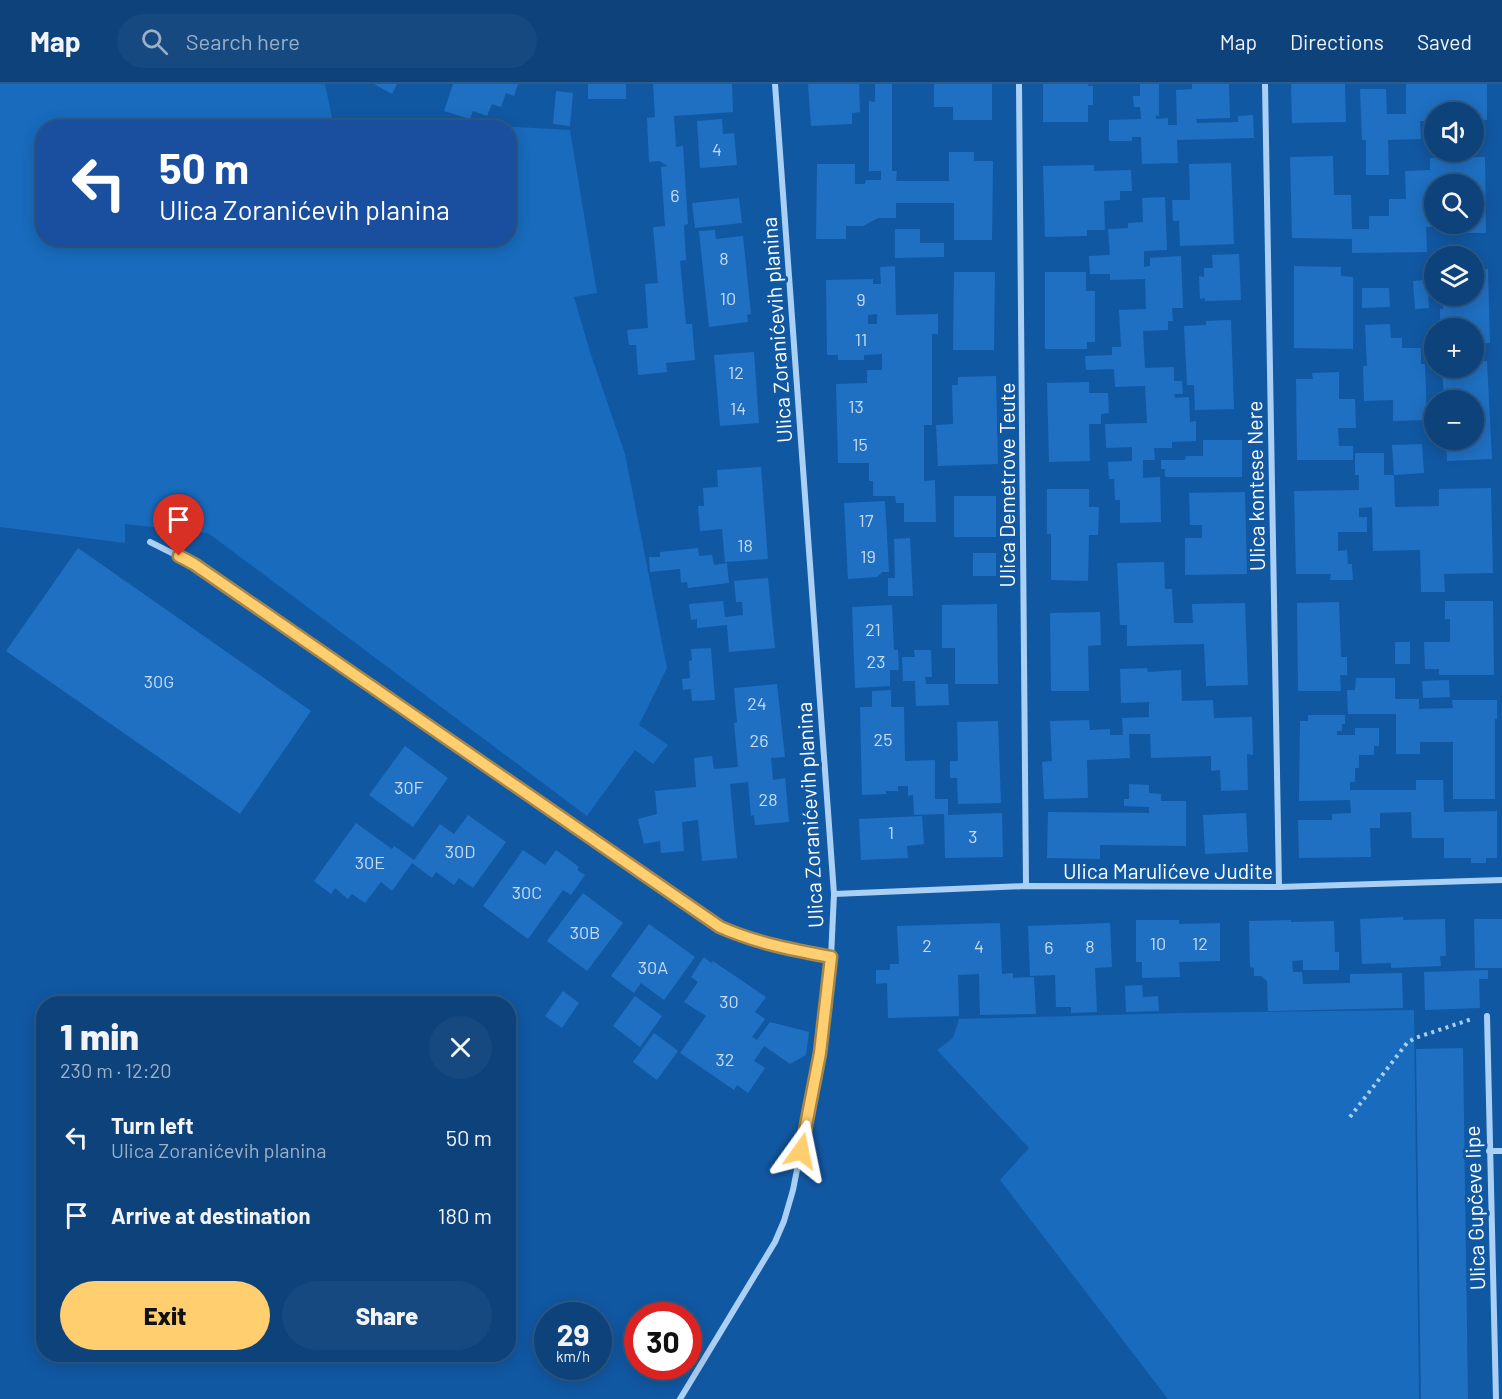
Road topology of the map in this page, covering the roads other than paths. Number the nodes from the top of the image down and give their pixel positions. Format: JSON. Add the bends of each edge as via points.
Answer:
{"nodes":[{"id":1,"x":775,"y":84,"type":"edge"},
{"id":2,"x":1019,"y":84,"type":"edge"},
{"id":3,"x":1264,"y":84,"type":"edge"},
{"id":4,"x":150,"y":542,"type":"dead end"},
{"id":5,"x":1502,"y":880,"type":"edge"},
{"id":6,"x":1026,"y":886,"type":"junction"},
{"id":7,"x":1279,"y":887,"type":"junction"},
{"id":8,"x":834,"y":894,"type":"junction"},
{"id":9,"x":831,"y":957,"type":"junction"},
{"id":10,"x":1487,"y":1016,"type":"road end"},
{"id":11,"x":1489,"y":1151,"type":"junction"},
{"id":12,"x":1502,"y":1151,"type":"edge"},
{"id":13,"x":1499,"y":1385,"type":"edge"},
{"id":14,"x":680,"y":1399,"type":"edge"},
{"id":15,"x":1496,"y":1399,"type":"edge"}],
"edges":[{"from":1,"to":8,"type":"street","name":"Ulica Zoranićevih planina"},
{"from":2,"to":6,"type":"street","name":"Ulica Demetrove Teute"},
{"from":3,"to":7,"type":"street","name":"Ulica kontese Nere"},
{"from":4,"to":9,"type":"street","name":"Ulica Zoranićevih planina","via":[[194,564],[720,927],[765,944]]},
{"from":5,"to":7,"type":"street","name":"Ulica Marulićeve Judite"},
{"from":6,"to":7,"type":"street","name":"Ulica Marulićeve Judite"},
{"from":6,"to":8,"type":"street","name":"Ulica Marulićeve Judite"},
{"from":8,"to":9,"type":"street","name":"Ulica Zoranićevih planina"},
{"from":9,"to":14,"type":"street","via":[[820,1053],[784,1221]]},
{"from":10,"to":11,"type":"street","name":"Ulica Gupčeve lipe"},
{"from":11,"to":12,"type":"street"},
{"from":11,"to":13,"type":"street","name":"Ulica Gupčeve lipe"},
{"from":13,"to":15,"type":"street","name":"Ulica Gupčeve lipe"}]}
